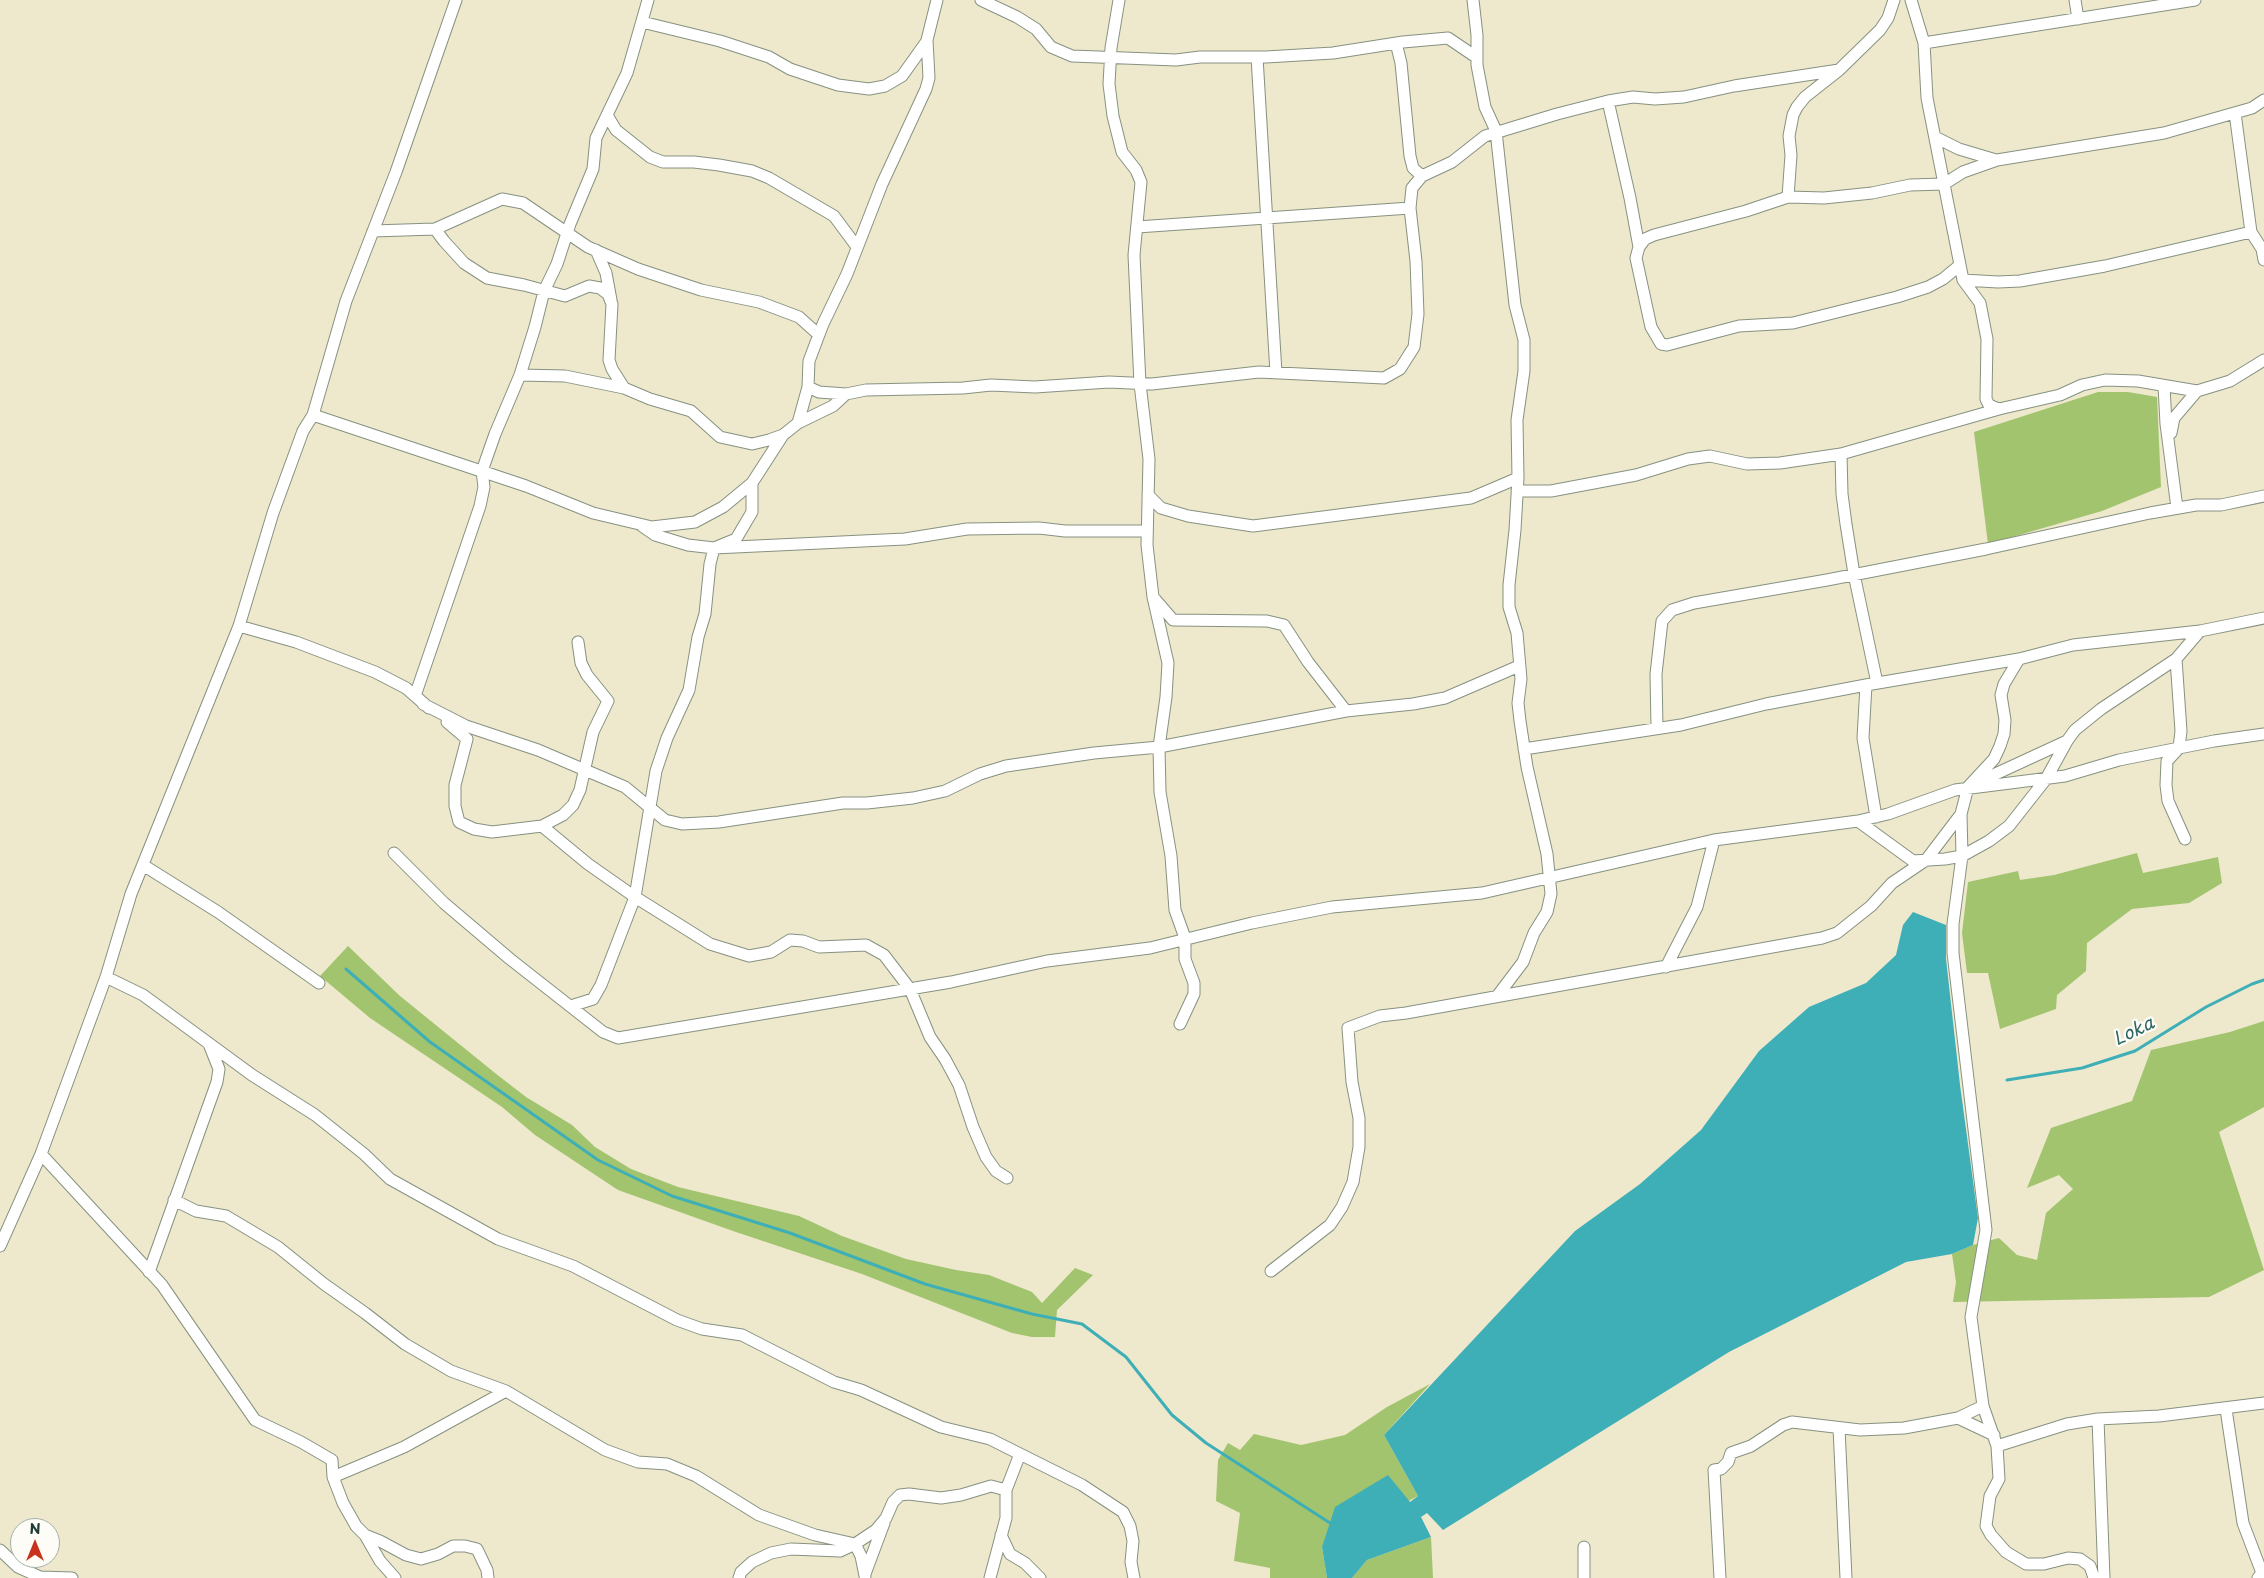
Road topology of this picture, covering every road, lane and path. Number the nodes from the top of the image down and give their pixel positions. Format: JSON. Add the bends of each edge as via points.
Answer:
{"nodes":[{"id":1,"x":456,"y":0,"type":"edge"},
{"id":2,"x":648,"y":0,"type":"edge"},
{"id":3,"x":936,"y":0,"type":"edge"},
{"id":4,"x":981,"y":0,"type":"edge"},
{"id":5,"x":1119,"y":0,"type":"edge"},
{"id":6,"x":1473,"y":0,"type":"edge"},
{"id":7,"x":1894,"y":0,"type":"edge"},
{"id":8,"x":1912,"y":0,"type":"edge"},
{"id":9,"x":2075,"y":0,"type":"edge"},
{"id":10,"x":2195,"y":0,"type":"edge"},
{"id":11,"x":2078,"y":19,"type":"junction"},
{"id":12,"x":642,"y":22,"type":"junction"},
{"id":13,"x":928,"y":40,"type":"junction"},
{"id":14,"x":1396,"y":43,"type":"junction"},
{"id":15,"x":1924,"y":43,"type":"junction"},
{"id":16,"x":1257,"y":57,"type":"junction"},
{"id":17,"x":1476,"y":57,"type":"junction"},
{"id":18,"x":1109,"y":58,"type":"junction"},
{"id":19,"x":1839,"y":70,"type":"junction"},
{"id":20,"x":2264,"y":100,"type":"edge"},
{"id":21,"x":1608,"y":101,"type":"junction"},
{"id":22,"x":2235,"y":113,"type":"junction"},
{"id":23,"x":607,"y":115,"type":"junction"},
{"id":24,"x":1496,"y":131,"type":"junction"},
{"id":25,"x":1935,"y":137,"type":"junction"},
{"id":26,"x":1996,"y":160,"type":"junction"},
{"id":27,"x":1422,"y":176,"type":"junction"},
{"id":28,"x":1944,"y":184,"type":"junction"},
{"id":29,"x":1788,"y":197,"type":"junction"},
{"id":30,"x":1410,"y":208,"type":"junction"},
{"id":31,"x":1267,"y":218,"type":"junction"},
{"id":32,"x":1138,"y":227,"type":"junction"},
{"id":33,"x":435,"y":229,"type":"junction"},
{"id":34,"x":373,"y":231,"type":"junction"},
{"id":35,"x":567,"y":232,"type":"junction"},
{"id":36,"x":2251,"y":232,"type":"junction"},
{"id":37,"x":857,"y":247,"type":"junction"},
{"id":38,"x":1639,"y":247,"type":"junction"},
{"id":39,"x":596,"y":250,"type":"junction"},
{"id":40,"x":2264,"y":260,"type":"edge"},
{"id":41,"x":1960,"y":265,"type":"junction"},
{"id":42,"x":1963,"y":280,"type":"junction"},
{"id":43,"x":544,"y":291,"type":"junction"},
{"id":44,"x":611,"y":301,"type":"junction"},
{"id":45,"x":819,"y":335,"type":"junction"},
{"id":46,"x":2264,"y":360,"type":"edge"},
{"id":47,"x":1276,"y":373,"type":"junction"},
{"id":48,"x":520,"y":375,"type":"junction"},
{"id":49,"x":1140,"y":384,"type":"junction"},
{"id":50,"x":2164,"y":386,"type":"junction"},
{"id":51,"x":808,"y":387,"type":"junction"},
{"id":52,"x":624,"y":388,"type":"junction"},
{"id":53,"x":2197,"y":391,"type":"junction"},
{"id":54,"x":846,"y":394,"type":"junction"},
{"id":55,"x":1999,"y":409,"type":"junction"},
{"id":56,"x":313,"y":415,"type":"junction"},
{"id":57,"x":798,"y":423,"type":"junction"},
{"id":58,"x":783,"y":435,"type":"junction"},
{"id":59,"x":2169,"y":442,"type":"junction"},
{"id":60,"x":1841,"y":454,"type":"junction"},
{"id":61,"x":482,"y":471,"type":"junction"},
{"id":62,"x":1518,"y":478,"type":"junction"},
{"id":63,"x":752,"y":483,"type":"junction"},
{"id":64,"x":1517,"y":491,"type":"junction"},
{"id":65,"x":1148,"y":495,"type":"junction"},
{"id":66,"x":2264,"y":496,"type":"edge"},
{"id":67,"x":2177,"y":508,"type":"junction"},
{"id":68,"x":636,"y":522,"type":"junction"},
{"id":69,"x":1147,"y":531,"type":"junction"},
{"id":70,"x":714,"y":548,"type":"junction"},
{"id":71,"x":1854,"y":574,"type":"junction"},
{"id":72,"x":1153,"y":597,"type":"junction"},
{"id":73,"x":2264,"y":618,"type":"edge"},
{"id":74,"x":239,"y":626,"type":"junction"},
{"id":75,"x":2200,"y":631,"type":"junction"},
{"id":76,"x":578,"y":642,"type":"dead end"},
{"id":77,"x":2020,"y":659,"type":"junction"},
{"id":78,"x":2176,"y":659,"type":"junction"},
{"id":79,"x":1519,"y":666,"type":"junction"},
{"id":80,"x":1872,"y":684,"type":"junction"},
{"id":81,"x":419,"y":700,"type":"junction"},
{"id":82,"x":1346,"y":711,"type":"junction"},
{"id":83,"x":1657,"y":728,"type":"junction"},
{"id":84,"x":2264,"y":734,"type":"edge"},
{"id":85,"x":2067,"y":741,"type":"junction"},
{"id":86,"x":1159,"y":747,"type":"junction"},
{"id":87,"x":2178,"y":748,"type":"junction"},
{"id":88,"x":1524,"y":749,"type":"junction"},
{"id":89,"x":584,"y":770,"type":"junction"},
{"id":90,"x":2046,"y":779,"type":"junction"},
{"id":91,"x":1968,"y":787,"type":"junction"},
{"id":92,"x":650,"y":808,"type":"junction"},
{"id":93,"x":1961,"y":814,"type":"junction"},
{"id":94,"x":1876,"y":817,"type":"junction"},
{"id":95,"x":1858,"y":821,"type":"junction"},
{"id":96,"x":542,"y":826,"type":"junction"},
{"id":97,"x":2185,"y":838,"type":"dead end"},
{"id":98,"x":1714,"y":840,"type":"junction"},
{"id":99,"x":394,"y":853,"type":"dead end"},
{"id":100,"x":1962,"y":856,"type":"junction"},
{"id":101,"x":1926,"y":860,"type":"junction"},
{"id":102,"x":143,"y":865,"type":"junction"},
{"id":103,"x":1549,"y":877,"type":"junction"},
{"id":104,"x":635,"y":897,"type":"junction"},
{"id":105,"x":1185,"y":938,"type":"junction"},
{"id":106,"x":1666,"y":967,"type":"junction"},
{"id":107,"x":106,"y":977,"type":"junction"},
{"id":108,"x":319,"y":983,"type":"dead end"},
{"id":109,"x":910,"y":989,"type":"junction"},
{"id":110,"x":1498,"y":995,"type":"junction"},
{"id":111,"x":571,"y":1006,"type":"junction"},
{"id":112,"x":1180,"y":1024,"type":"dead end"},
{"id":113,"x":208,"y":1043,"type":"junction"},
{"id":114,"x":41,"y":1154,"type":"junction"},
{"id":115,"x":1007,"y":1178,"type":"dead end"},
{"id":116,"x":174,"y":1200,"type":"junction"},
{"id":117,"x":0,"y":1246,"type":"edge"},
{"id":118,"x":1271,"y":1271,"type":"dead end"},
{"id":119,"x":149,"y":1272,"type":"junction"},
{"id":120,"x":506,"y":1391,"type":"junction"},
{"id":121,"x":2264,"y":1403,"type":"edge"},
{"id":122,"x":1983,"y":1406,"type":"junction"},
{"id":123,"x":2226,"y":1409,"type":"junction"},
{"id":124,"x":1958,"y":1418,"type":"junction"},
{"id":125,"x":2098,"y":1419,"type":"junction"},
{"id":126,"x":1839,"y":1428,"type":"junction"},
{"id":127,"x":1994,"y":1435,"type":"junction"},
{"id":128,"x":1997,"y":1446,"type":"junction"},
{"id":129,"x":1020,"y":1454,"type":"junction"},
{"id":130,"x":332,"y":1477,"type":"junction"},
{"id":131,"x":1006,"y":1490,"type":"junction"},
{"id":132,"x":886,"y":1518,"type":"junction"},
{"id":133,"x":365,"y":1535,"type":"junction"},
{"id":134,"x":1002,"y":1535,"type":"junction"},
{"id":135,"x":855,"y":1544,"type":"junction"},
{"id":136,"x":1584,"y":1547,"type":"dead end"},
{"id":137,"x":0,"y":1550,"type":"edge"},
{"id":138,"x":864,"y":1577,"type":"edge"},
{"id":139,"x":72,"y":1578,"type":"edge"},
{"id":140,"x":395,"y":1578,"type":"edge"},
{"id":141,"x":488,"y":1578,"type":"edge"},
{"id":142,"x":739,"y":1578,"type":"edge"},
{"id":143,"x":990,"y":1578,"type":"edge"},
{"id":144,"x":1040,"y":1578,"type":"edge"},
{"id":145,"x":1134,"y":1578,"type":"edge"},
{"id":146,"x":1584,"y":1578,"type":"edge"},
{"id":147,"x":1720,"y":1578,"type":"edge"},
{"id":148,"x":1846,"y":1578,"type":"edge"},
{"id":149,"x":2094,"y":1578,"type":"edge"},
{"id":150,"x":2104,"y":1578,"type":"edge"},
{"id":151,"x":2258,"y":1578,"type":"edge"}],
"edges":[{"from":1,"to":34,"type":"street"},
{"from":2,"to":12,"type":"street"},
{"from":3,"to":13,"type":"street"},
{"from":4,"to":18,"type":"street","via":[[1036,29],[1051,47],[1072,56]]},
{"from":5,"to":18,"type":"street"},
{"from":6,"to":17,"type":"street"},
{"from":7,"to":19,"type":"street","via":[[1880,30]]},
{"from":8,"to":15,"type":"street"},
{"from":9,"to":11,"type":"street"},
{"from":10,"to":11,"type":"street"},
{"from":11,"to":15,"type":"street"},
{"from":12,"to":13,"type":"street","via":[[769,56],[790,69],[838,85],[869,89],[886,86],[902,76]]},
{"from":12,"to":23,"type":"street","via":[[626,73]]},
{"from":13,"to":37,"type":"street","via":[[929,78],[926,89]]},
{"from":14,"to":16,"type":"street","via":[[1333,53]]},
{"from":14,"to":17,"type":"street","via":[[1448,38]]},
{"from":14,"to":27,"type":"street","via":[[1410,156],[1413,168]]},
{"from":15,"to":25,"type":"street","via":[[1927,98]]},
{"from":16,"to":18,"type":"street"},
{"from":16,"to":31,"type":"street"},
{"from":17,"to":24,"type":"street","via":[[1485,107]]},
{"from":18,"to":32,"type":"street","via":[[1109,84],[1118,139],[1122,152],[1141,182]]},
{"from":19,"to":21,"type":"street","via":[[1684,97],[1633,97]]},
{"from":19,"to":29,"type":"street","via":[[1805,97],[1793,116],[1789,136]]},
{"from":20,"to":22,"type":"street"},
{"from":21,"to":24,"type":"street"},
{"from":21,"to":38,"type":"street"},
{"from":22,"to":26,"type":"street","via":[[2164,133]]},
{"from":22,"to":36,"type":"street"},
{"from":23,"to":35,"type":"street","via":[[596,138],[593,169]]},
{"from":23,"to":37,"type":"street","via":[[616,130],[650,157],[663,162],[719,165],[770,178],[834,216]]},
{"from":24,"to":27,"type":"street","via":[[1452,162]]},
{"from":24,"to":62,"type":"street","via":[[1516,305],[1524,340],[1524,371],[1516,420]]},
{"from":25,"to":26,"type":"street","via":[[1959,149]]},
{"from":25,"to":28,"type":"street"},
{"from":26,"to":28,"type":"street","via":[[1968,169]]},
{"from":27,"to":30,"type":"street","via":[[1412,188]]},
{"from":28,"to":29,"type":"street","via":[[1910,185],[1824,198]]},
{"from":28,"to":41,"type":"street"},
{"from":29,"to":38,"type":"street","via":[[1654,235]]},
{"from":30,"to":31,"type":"street"},
{"from":30,"to":47,"type":"street","via":[[1418,314],[1414,347],[1400,369],[1384,378]]},
{"from":31,"to":32,"type":"street"},
{"from":31,"to":47,"type":"street"},
{"from":32,"to":49,"type":"street","via":[[1134,255]]},
{"from":33,"to":34,"type":"street"},
{"from":33,"to":35,"type":"street","via":[[502,199],[523,203]]},
{"from":33,"to":43,"type":"street","via":[[464,263],[486,278]]},
{"from":34,"to":56,"type":"street","via":[[346,301]]},
{"from":35,"to":39,"type":"street"},
{"from":35,"to":43,"type":"street"},
{"from":36,"to":40,"type":"street","via":[[2262,249]]},
{"from":36,"to":42,"type":"street","via":[[2104,266],[2020,281]]},
{"from":37,"to":45,"type":"street"},
{"from":38,"to":41,"type":"street","via":[[1636,258],[1647,316],[1657,339],[1667,345],[1740,326],[1792,323],[1898,297],[1935,283]]},
{"from":39,"to":44,"type":"street","via":[[606,273]]},
{"from":39,"to":45,"type":"street","via":[[701,290],[760,302],[799,317]]},
{"from":41,"to":42,"type":"street"},
{"from":42,"to":55,"type":"street","via":[[1980,303],[1987,339],[1986,399],[1989,405]]},
{"from":43,"to":44,"type":"street","via":[[565,296],[582,288],[594,287],[608,294]]},
{"from":43,"to":48,"type":"street"},
{"from":44,"to":52,"type":"street","via":[[610,360],[612,370]]},
{"from":45,"to":51,"type":"street","via":[[809,361]]},
{"from":46,"to":53,"type":"street","via":[[2230,381]]},
{"from":47,"to":49,"type":"street"},
{"from":48,"to":52,"type":"street","via":[[565,376]]},
{"from":48,"to":61,"type":"street"},
{"from":49,"to":54,"type":"street","via":[[1110,382],[1035,387],[991,384],[963,388],[866,390]]},
{"from":49,"to":65,"type":"street","via":[[1149,459]]},
{"from":50,"to":53,"type":"street"},
{"from":50,"to":55,"type":"street","via":[[2105,380],[2082,385],[2060,395]]},
{"from":50,"to":59,"type":"street"},
{"from":51,"to":54,"type":"street","via":[[819,392]]},
{"from":51,"to":57,"type":"street"},
{"from":52,"to":58,"type":"street","via":[[691,411],[720,437],[752,444]]},
{"from":53,"to":59,"type":"street","via":[[2174,418]]},
{"from":54,"to":57,"type":"street","via":[[833,406]]},
{"from":55,"to":60,"type":"street"},
{"from":56,"to":61,"type":"street"},
{"from":56,"to":74,"type":"street","via":[[303,431],[273,513]]},
{"from":57,"to":58,"type":"street"},
{"from":58,"to":63,"type":"street"},
{"from":59,"to":67,"type":"street"},
{"from":60,"to":64,"type":"street","via":[[1747,464],[1710,456],[1688,459],[1636,475],[1551,491]]},
{"from":60,"to":71,"type":"street","via":[[1842,494]]},
{"from":61,"to":68,"type":"street","via":[[592,513]]},
{"from":61,"to":81,"type":"street","via":[[484,487],[480,506],[423,666]]},
{"from":62,"to":64,"type":"street"},
{"from":62,"to":65,"type":"street","via":[[1471,498],[1253,526],[1161,508]]},
{"from":63,"to":68,"type":"street","via":[[723,507],[695,522],[652,527]]},
{"from":63,"to":70,"type":"street","via":[[752,512],[736,540]]},
{"from":64,"to":79,"type":"street","via":[[1509,607],[1516,632]]},
{"from":65,"to":69,"type":"street"},
{"from":66,"to":67,"type":"street","via":[[2221,505]]},
{"from":67,"to":71,"type":"street"},
{"from":68,"to":70,"type":"street","via":[[655,536]]},
{"from":69,"to":70,"type":"street","via":[[967,529],[905,539]]},
{"from":69,"to":72,"type":"street"},
{"from":70,"to":92,"type":"street","via":[[705,614],[689,690],[656,771]]},
{"from":71,"to":80,"type":"street"},
{"from":71,"to":83,"type":"street","via":[[1694,603],[1672,610],[1662,621],[1656,674]]},
{"from":72,"to":82,"type":"street","via":[[1173,620],[1267,621],[1284,625]]},
{"from":72,"to":86,"type":"street","via":[[1168,663]]},
{"from":73,"to":75,"type":"street"},
{"from":74,"to":81,"type":"street","via":[[296,642],[375,672],[406,688]]},
{"from":74,"to":102,"type":"street"},
{"from":75,"to":77,"type":"street","via":[[2073,645]]},
{"from":75,"to":78,"type":"street"},
{"from":76,"to":89,"type":"street","via":[[587,676],[608,701],[593,732]]},
{"from":77,"to":80,"type":"street"},
{"from":77,"to":91,"type":"street","via":[[2001,694],[2005,720],[2000,746],[1994,759]]},
{"from":78,"to":85,"type":"street","via":[[2101,709]]},
{"from":78,"to":87,"type":"street","via":[[2181,731]]},
{"from":79,"to":82,"type":"street","via":[[1445,698]]},
{"from":79,"to":88,"type":"street","via":[[1518,703]]},
{"from":80,"to":83,"type":"street"},
{"from":80,"to":94,"type":"street","via":[[1862,738]]},
{"from":81,"to":89,"type":"street","via":[[466,726],[538,750]]},
{"from":81,"to":96,"type":"street","via":[[467,739],[455,785],[459,822],[492,832]]},
{"from":82,"to":86,"type":"street"},
{"from":83,"to":88,"type":"street"},
{"from":84,"to":87,"type":"street"},
{"from":85,"to":90,"type":"street"},
{"from":85,"to":91,"type":"street"},
{"from":86,"to":92,"type":"street","via":[[1006,766],[945,791],[913,798],[844,803],[682,824],[665,820]]},
{"from":86,"to":105,"type":"street","via":[[1160,792],[1171,856],[1175,910]]},
{"from":87,"to":90,"type":"street"},
{"from":87,"to":97,"type":"street","via":[[2167,761],[2166,785],[2168,801]]},
{"from":88,"to":103,"type":"street"},
{"from":89,"to":92,"type":"street","via":[[625,787]]},
{"from":89,"to":96,"type":"street","via":[[573,805],[563,816]]},
{"from":90,"to":91,"type":"street"},
{"from":90,"to":100,"type":"street","via":[[2009,826]]},
{"from":91,"to":93,"type":"street"},
{"from":91,"to":94,"type":"street"},
{"from":92,"to":104,"type":"street"},
{"from":93,"to":100,"type":"street"},
{"from":93,"to":101,"type":"street"},
{"from":94,"to":95,"type":"street"},
{"from":95,"to":98,"type":"street"},
{"from":95,"to":101,"type":"street","via":[[1903,856],[1913,861]]},
{"from":96,"to":104,"type":"street"},
{"from":98,"to":103,"type":"street"},
{"from":98,"to":106,"type":"street","via":[[1697,907]]},
{"from":99,"to":111,"type":"street","via":[[444,903]]},
{"from":100,"to":101,"type":"street"},
{"from":100,"to":122,"type":"street","via":[[1953,953],[1986,1230],[1971,1317]]},
{"from":101,"to":106,"type":"street","via":[[1892,883],[1871,906],[1837,933],[1806,942]]},
{"from":102,"to":107,"type":"street"},
{"from":102,"to":108,"type":"street","via":[[218,912]]},
{"from":103,"to":105,"type":"street","via":[[1482,893],[1332,907]]},
{"from":103,"to":110,"type":"street","via":[[1551,894],[1547,912],[1534,933],[1523,962]]},
{"from":104,"to":109,"type":"street","via":[[710,944],[749,956],[770,952],[790,940],[820,947],[866,945],[884,955]]},
{"from":104,"to":111,"type":"street","via":[[593,999]]},
{"from":105,"to":109,"type":"street","via":[[1150,948],[1047,961]]},
{"from":105,"to":112,"type":"street","via":[[1185,959],[1194,983],[1194,994]]},
{"from":106,"to":110,"type":"street"},
{"from":107,"to":113,"type":"street","via":[[143,995]]},
{"from":107,"to":114,"type":"street"},
{"from":109,"to":111,"type":"street","via":[[618,1038],[603,1032]]},
{"from":109,"to":115,"type":"street","via":[[930,1037],[959,1085],[986,1157],[996,1171]]},
{"from":110,"to":118,"type":"street","via":[[1380,1016],[1348,1028],[1352,1082],[1359,1118],[1359,1148],[1353,1182],[1330,1225]]},
{"from":113,"to":116,"type":"street","via":[[219,1069],[217,1082]]},
{"from":113,"to":129,"type":"street","via":[[316,1115],[390,1179],[498,1239],[574,1266],[677,1320],[702,1329],[742,1335],[834,1382],[861,1390],[941,1427],[990,1439]]},
{"from":114,"to":117,"type":"street"},
{"from":114,"to":119,"type":"street"},
{"from":116,"to":119,"type":"street"},
{"from":116,"to":120,"type":"street","via":[[196,1211],[226,1216],[278,1247],[405,1344],[451,1371]]},
{"from":119,"to":130,"type":"street","via":[[162,1285],[255,1420],[332,1460]]},
{"from":120,"to":130,"type":"street","via":[[404,1447]]},
{"from":120,"to":135,"type":"street","via":[[605,1450],[638,1462],[667,1464],[696,1476],[760,1515],[815,1535]]},
{"from":121,"to":123,"type":"street"},
{"from":122,"to":124,"type":"street"},
{"from":122,"to":127,"type":"street"},
{"from":123,"to":125,"type":"street"},
{"from":123,"to":151,"type":"street","via":[[2243,1523],[2262,1573]]},
{"from":124,"to":126,"type":"street","via":[[1904,1428]]},
{"from":124,"to":127,"type":"street"},
{"from":125,"to":128,"type":"street","via":[[2067,1424]]},
{"from":125,"to":150,"type":"street"},
{"from":126,"to":147,"type":"street","via":[[1803,1422],[1782,1425],[1751,1446],[1731,1453],[1721,1469],[1714,1470]]},
{"from":126,"to":148,"type":"street"},
{"from":127,"to":128,"type":"street"},
{"from":128,"to":149,"type":"street","via":[[1999,1479],[1990,1496],[1986,1516],[1986,1526],[1991,1535],[2006,1552],[2026,1564],[2080,1559],[2090,1566]]},
{"from":129,"to":131,"type":"street"},
{"from":129,"to":145,"type":"street","via":[[1082,1485],[1123,1512],[1130,1526]]},
{"from":130,"to":133,"type":"street","via":[[347,1511]]},
{"from":131,"to":132,"type":"street","via":[[990,1486],[941,1498],[900,1495],[892,1502]]},
{"from":131,"to":134,"type":"street"},
{"from":132,"to":135,"type":"street","via":[[876,1530]]},
{"from":132,"to":138,"type":"street"},
{"from":133,"to":140,"type":"street","via":[[380,1561]]},
{"from":133,"to":141,"type":"street","via":[[421,1559],[452,1546],[477,1549]]},
{"from":134,"to":143,"type":"street"},
{"from":134,"to":144,"type":"street","via":[[1010,1554]]},
{"from":135,"to":138,"type":"street","via":[[861,1556]]},
{"from":135,"to":142,"type":"street","via":[[840,1551],[791,1549],[771,1553],[752,1562]]},
{"from":136,"to":146,"type":"street"},
{"from":137,"to":139,"type":"street","via":[[18,1567],[40,1577]]}]}
